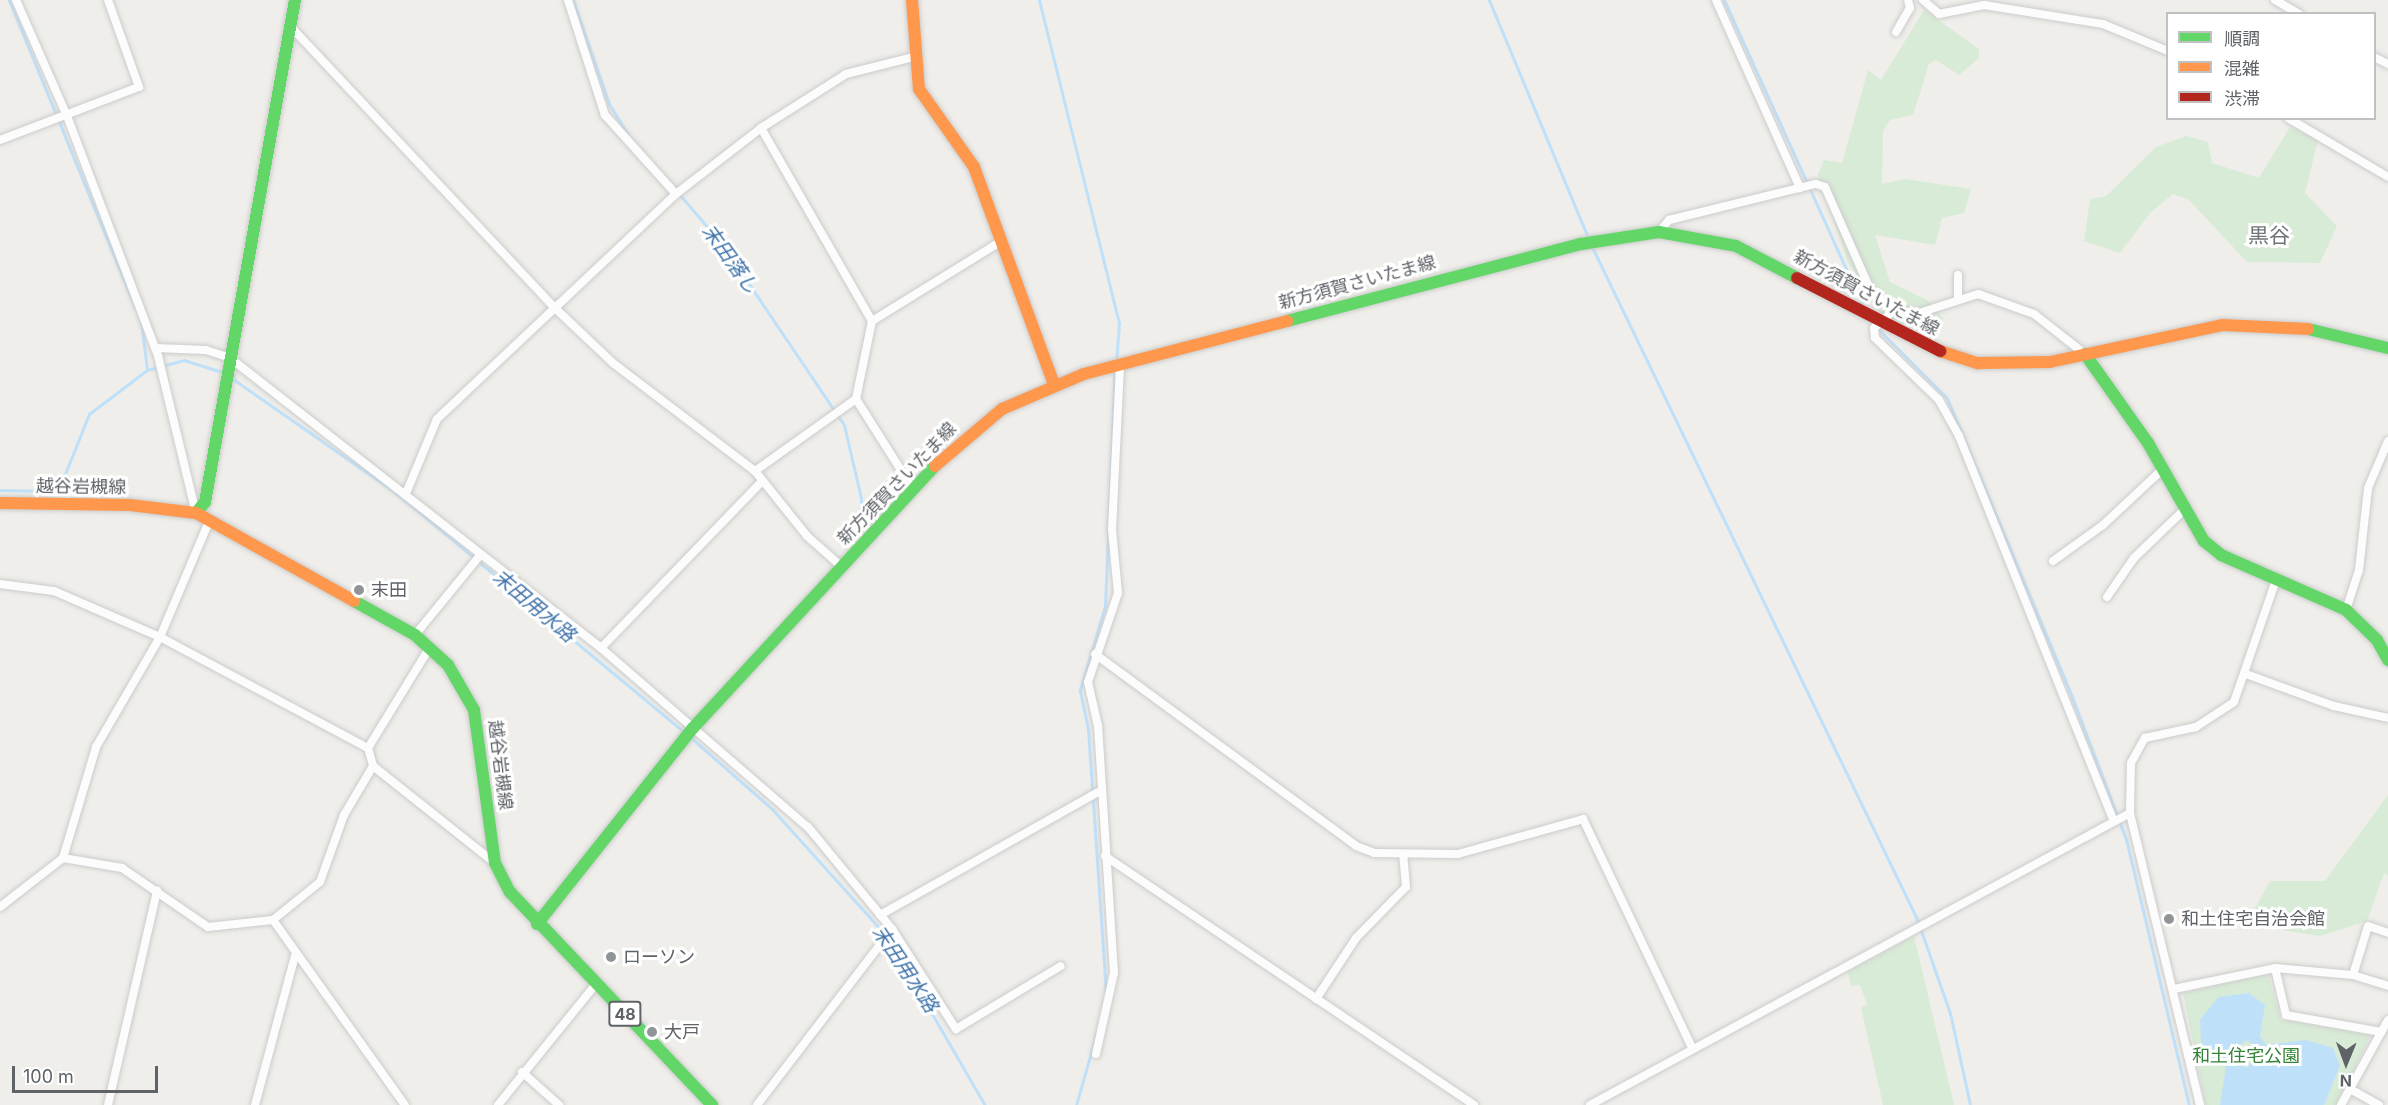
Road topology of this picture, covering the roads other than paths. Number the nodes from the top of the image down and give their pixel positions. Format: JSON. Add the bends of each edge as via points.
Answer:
{"nodes":[{"id":1,"x":16,"y":0,"type":"edge"},
{"id":2,"x":108,"y":0,"type":"edge"},
{"id":3,"x":295,"y":0,"type":"edge"},
{"id":4,"x":568,"y":0,"type":"edge"},
{"id":5,"x":912,"y":0,"type":"edge"},
{"id":6,"x":1716,"y":0,"type":"edge"},
{"id":7,"x":1908,"y":0,"type":"edge"},
{"id":8,"x":1923,"y":0,"type":"edge"},
{"id":9,"x":2275,"y":0,"type":"edge"},
{"id":10,"x":2296,"y":12,"type":"edge"},
{"id":11,"x":290,"y":26,"type":"junction"},
{"id":12,"x":1896,"y":32,"type":"dead end"},
{"id":13,"x":2166,"y":50,"type":"edge"},
{"id":14,"x":912,"y":57,"type":"junction"},
{"id":15,"x":61,"y":118,"type":"junction"},
{"id":16,"x":2291,"y":120,"type":"edge"},
{"id":17,"x":761,"y":128,"type":"junction"},
{"id":18,"x":0,"y":140,"type":"edge"},
{"id":19,"x":2388,"y":177,"type":"edge"},
{"id":20,"x":1800,"y":188,"type":"junction"},
{"id":21,"x":676,"y":194,"type":"junction"},
{"id":22,"x":1659,"y":231,"type":"junction"},
{"id":23,"x":1003,"y":240,"type":"junction"},
{"id":24,"x":1958,"y":275,"type":"dead end"},
{"id":25,"x":1958,"y":299,"type":"junction"},
{"id":26,"x":556,"y":309,"type":"junction"},
{"id":27,"x":1893,"y":310,"type":"junction"},
{"id":28,"x":872,"y":321,"type":"junction"},
{"id":29,"x":1879,"y":324,"type":"junction"},
{"id":30,"x":154,"y":348,"type":"junction"},
{"id":31,"x":2388,"y":348,"type":"edge"},
{"id":32,"x":2085,"y":354,"type":"junction"},
{"id":33,"x":230,"y":358,"type":"junction"},
{"id":34,"x":1120,"y":364,"type":"junction"},
{"id":35,"x":1054,"y":384,"type":"junction"},
{"id":36,"x":856,"y":399,"type":"junction"},
{"id":37,"x":2388,"y":442,"type":"edge"},
{"id":38,"x":2164,"y":468,"type":"junction"},
{"id":39,"x":755,"y":471,"type":"junction"},
{"id":40,"x":762,"y":481,"type":"junction"},
{"id":41,"x":913,"y":489,"type":"junction"},
{"id":42,"x":407,"y":491,"type":"junction"},
{"id":43,"x":0,"y":503,"type":"edge"},
{"id":44,"x":2186,"y":508,"type":"junction"},
{"id":45,"x":196,"y":513,"type":"junction"},
{"id":46,"x":210,"y":519,"type":"junction"},
{"id":47,"x":481,"y":554,"type":"junction"},
{"id":48,"x":2053,"y":561,"type":"dead end"},
{"id":49,"x":842,"y":567,"type":"junction"},
{"id":50,"x":2276,"y":580,"type":"junction"},
{"id":51,"x":0,"y":584,"type":"edge"},
{"id":52,"x":2107,"y":597,"type":"dead end"},
{"id":53,"x":2346,"y":610,"type":"junction"},
{"id":54,"x":415,"y":635,"type":"junction"},
{"id":55,"x":160,"y":637,"type":"junction"},
{"id":56,"x":430,"y":647,"type":"junction"},
{"id":57,"x":601,"y":648,"type":"junction"},
{"id":58,"x":1095,"y":654,"type":"junction"},
{"id":59,"x":2388,"y":660,"type":"edge"},
{"id":60,"x":2246,"y":674,"type":"junction"},
{"id":61,"x":2388,"y":718,"type":"edge"},
{"id":62,"x":693,"y":728,"type":"junction"},
{"id":63,"x":368,"y":748,"type":"junction"},
{"id":64,"x":373,"y":766,"type":"junction"},
{"id":65,"x":1098,"y":792,"type":"junction"},
{"id":66,"x":2130,"y":813,"type":"junction"},
{"id":67,"x":2113,"y":820,"type":"junction"},
{"id":68,"x":1403,"y":854,"type":"junction"},
{"id":69,"x":1105,"y":856,"type":"junction"},
{"id":70,"x":63,"y":858,"type":"junction"},
{"id":71,"x":495,"y":863,"type":"junction"},
{"id":72,"x":157,"y":891,"type":"junction"},
{"id":73,"x":0,"y":907,"type":"edge"},
{"id":74,"x":880,"y":915,"type":"junction"},
{"id":75,"x":273,"y":921,"type":"junction"},
{"id":76,"x":537,"y":924,"type":"junction"},
{"id":77,"x":891,"y":929,"type":"junction"},
{"id":78,"x":2388,"y":933,"type":"edge"},
{"id":79,"x":295,"y":956,"type":"junction"},
{"id":80,"x":1061,"y":966,"type":"dead end"},
{"id":81,"x":2275,"y":968,"type":"junction"},
{"id":82,"x":2353,"y":975,"type":"junction"},
{"id":83,"x":596,"y":984,"type":"junction"},
{"id":84,"x":2388,"y":986,"type":"edge"},
{"id":85,"x":2174,"y":989,"type":"junction"},
{"id":86,"x":1316,"y":999,"type":"junction"},
{"id":87,"x":2388,"y":1020,"type":"edge"},
{"id":88,"x":2381,"y":1032,"type":"junction"},
{"id":89,"x":1692,"y":1048,"type":"junction"},
{"id":90,"x":1096,"y":1054,"type":"dead end"},
{"id":91,"x":522,"y":1072,"type":"junction"},
{"id":92,"x":2350,"y":1089,"type":"junction"},
{"id":93,"x":108,"y":1105,"type":"edge"},
{"id":94,"x":255,"y":1105,"type":"edge"},
{"id":95,"x":405,"y":1105,"type":"edge"},
{"id":96,"x":498,"y":1105,"type":"edge"},
{"id":97,"x":559,"y":1105,"type":"edge"},
{"id":98,"x":712,"y":1105,"type":"edge"},
{"id":99,"x":757,"y":1105,"type":"edge"},
{"id":100,"x":1474,"y":1105,"type":"edge"},
{"id":101,"x":1590,"y":1105,"type":"edge"},
{"id":102,"x":2200,"y":1105,"type":"edge"},
{"id":103,"x":2341,"y":1105,"type":"edge"},
{"id":104,"x":2379,"y":1105,"type":"edge"}],
"edges":[{"from":1,"to":15,"type":"street"},
{"from":2,"to":15,"type":"street","via":[[139,87]]},
{"from":3,"to":11,"type":"main road"},
{"from":4,"to":21,"type":"street","via":[[605,115]]},
{"from":5,"to":14,"type":"main road"},
{"from":6,"to":20,"type":"street"},
{"from":7,"to":12,"type":"street","via":[[1910,8]]},
{"from":8,"to":13,"type":"street","via":[[1939,14],[1984,5],[2103,24]]},
{"from":9,"to":10,"type":"street"},
{"from":11,"to":26,"type":"street"},
{"from":11,"to":33,"type":"main road"},
{"from":14,"to":17,"type":"street","via":[[846,74]]},
{"from":14,"to":23,"type":"main road","via":[[920,89],[974,167]]},
{"from":15,"to":18,"type":"street"},
{"from":15,"to":30,"type":"street"},
{"from":16,"to":19,"type":"street"},
{"from":17,"to":21,"type":"street"},
{"from":17,"to":28,"type":"street"},
{"from":20,"to":22,"type":"street","via":[[1669,220]]},
{"from":20,"to":27,"type":"street","via":[[1816,184],[1831,195],[1870,289]]},
{"from":21,"to":26,"type":"street"},
{"from":22,"to":29,"type":"main road","name":"新方須賀さいたま線","via":[[1736,246]]},
{"from":22,"to":34,"type":"main road","name":"新方須賀さいたま線","via":[[1581,244]]},
{"from":23,"to":28,"type":"street"},
{"from":23,"to":35,"type":"main road"},
{"from":24,"to":25,"type":"street"},
{"from":25,"to":27,"type":"street","via":[[1919,313]]},
{"from":25,"to":32,"type":"street","via":[[1978,294],[2034,314]]},
{"from":26,"to":39,"type":"street","via":[[613,363]]},
{"from":26,"to":42,"type":"street","via":[[437,419]]},
{"from":27,"to":29,"type":"street"},
{"from":28,"to":36,"type":"street"},
{"from":29,"to":32,"type":"main road","name":"新方須賀さいたま線","via":[[1928,348],[1978,363],[2028,365]]},
{"from":29,"to":67,"type":"street","via":[[1875,338],[1939,400],[1959,436]]},
{"from":30,"to":33,"type":"street","via":[[206,350]]},
{"from":30,"to":45,"type":"street"},
{"from":31,"to":32,"type":"main road","name":"新方須賀さいたま線","via":[[2310,329],[2222,326]]},
{"from":32,"to":38,"type":"main road"},
{"from":33,"to":42,"type":"street"},
{"from":33,"to":45,"type":"main road","via":[[205,502]]},
{"from":34,"to":35,"type":"main road","name":"新方須賀さいたま線"},
{"from":34,"to":58,"type":"street","via":[[1112,530],[1118,593]]},
{"from":35,"to":41,"type":"main road","name":"新方須賀さいたま線","via":[[982,423]]},
{"from":36,"to":39,"type":"street"},
{"from":36,"to":41,"type":"street"},
{"from":37,"to":53,"type":"street","via":[[2368,488],[2359,570]]},
{"from":38,"to":44,"type":"main road"},
{"from":38,"to":48,"type":"street","via":[[2103,525]]},
{"from":39,"to":40,"type":"street"},
{"from":40,"to":49,"type":"street","via":[[807,536]]},
{"from":40,"to":57,"type":"street"},
{"from":41,"to":49,"type":"main road","name":"新方須賀さいたま線"},
{"from":42,"to":47,"type":"street"},
{"from":43,"to":45,"type":"main road","name":"越谷岩槻線","number":"48","via":[[139,506]]},
{"from":44,"to":50,"type":"main road","via":[[2204,541],[2221,555]]},
{"from":44,"to":52,"type":"street","via":[[2134,558]]},
{"from":45,"to":46,"type":"main road","name":"越谷岩槻線","number":"48"},
{"from":46,"to":54,"type":"main road","name":"越谷岩槻線","number":"48"},
{"from":46,"to":55,"type":"street"},
{"from":47,"to":54,"type":"street"},
{"from":47,"to":57,"type":"street"},
{"from":49,"to":62,"type":"main road","name":"新方須賀さいたま線"},
{"from":50,"to":53,"type":"main road"},
{"from":50,"to":60,"type":"street"},
{"from":51,"to":55,"type":"street","via":[[54,591]]},
{"from":53,"to":59,"type":"main road","via":[[2377,640]]},
{"from":54,"to":56,"type":"main road","name":"越谷岩槻線","number":"48"},
{"from":55,"to":63,"type":"street"},
{"from":55,"to":70,"type":"street","via":[[92,756]]},
{"from":56,"to":63,"type":"street"},
{"from":56,"to":71,"type":"main road","name":"越谷岩槻線","number":"48","via":[[465,688],[474,710]]},
{"from":57,"to":62,"type":"street"},
{"from":58,"to":65,"type":"street","via":[[1089,682],[1098,726]]},
{"from":58,"to":68,"type":"street","via":[[1356,846]]},
{"from":60,"to":61,"type":"street","via":[[2334,706]]},
{"from":60,"to":66,"type":"street","via":[[2234,702],[2222,712],[2196,727],[2145,738],[2133,750]]},
{"from":62,"to":74,"type":"street","via":[[808,827]]},
{"from":62,"to":76,"type":"main road","name":"新方須賀さいたま線"},
{"from":63,"to":64,"type":"street"},
{"from":64,"to":71,"type":"street"},
{"from":64,"to":75,"type":"street","via":[[344,816],[320,882]]},
{"from":65,"to":69,"type":"street"},
{"from":65,"to":74,"type":"street"},
{"from":66,"to":67,"type":"street"},
{"from":66,"to":85,"type":"street"},
{"from":67,"to":89,"type":"street"},
{"from":68,"to":86,"type":"street","via":[[1406,887],[1356,938]]},
{"from":68,"to":89,"type":"street","via":[[1458,854],[1583,819]]},
{"from":69,"to":86,"type":"street"},
{"from":69,"to":90,"type":"street","via":[[1114,973]]},
{"from":70,"to":72,"type":"street","via":[[122,868]]},
{"from":70,"to":73,"type":"street"},
{"from":71,"to":76,"type":"main road","name":"越谷岩槻線","number":"48"},
{"from":72,"to":75,"type":"street","via":[[208,927]]},
{"from":72,"to":93,"type":"street"},
{"from":74,"to":77,"type":"street"},
{"from":75,"to":79,"type":"street"},
{"from":76,"to":83,"type":"main road","name":"越谷岩槻線","number":"48"},
{"from":77,"to":80,"type":"street","via":[[956,1029]]},
{"from":77,"to":99,"type":"street"},
{"from":78,"to":82,"type":"street","via":[[2368,926]]},
{"from":79,"to":94,"type":"street"},
{"from":79,"to":95,"type":"street"},
{"from":81,"to":82,"type":"street"},
{"from":81,"to":85,"type":"street"},
{"from":81,"to":88,"type":"street","via":[[2286,1015]]},
{"from":82,"to":84,"type":"street"},
{"from":83,"to":91,"type":"street"},
{"from":83,"to":98,"type":"main road","name":"越谷岩槻線","number":"48"},
{"from":85,"to":102,"type":"street"},
{"from":86,"to":100,"type":"street"},
{"from":87,"to":88,"type":"street"},
{"from":88,"to":92,"type":"street"},
{"from":89,"to":101,"type":"street"},
{"from":91,"to":96,"type":"street"},
{"from":91,"to":97,"type":"street"},
{"from":92,"to":103,"type":"street"},
{"from":92,"to":104,"type":"street"}]}
